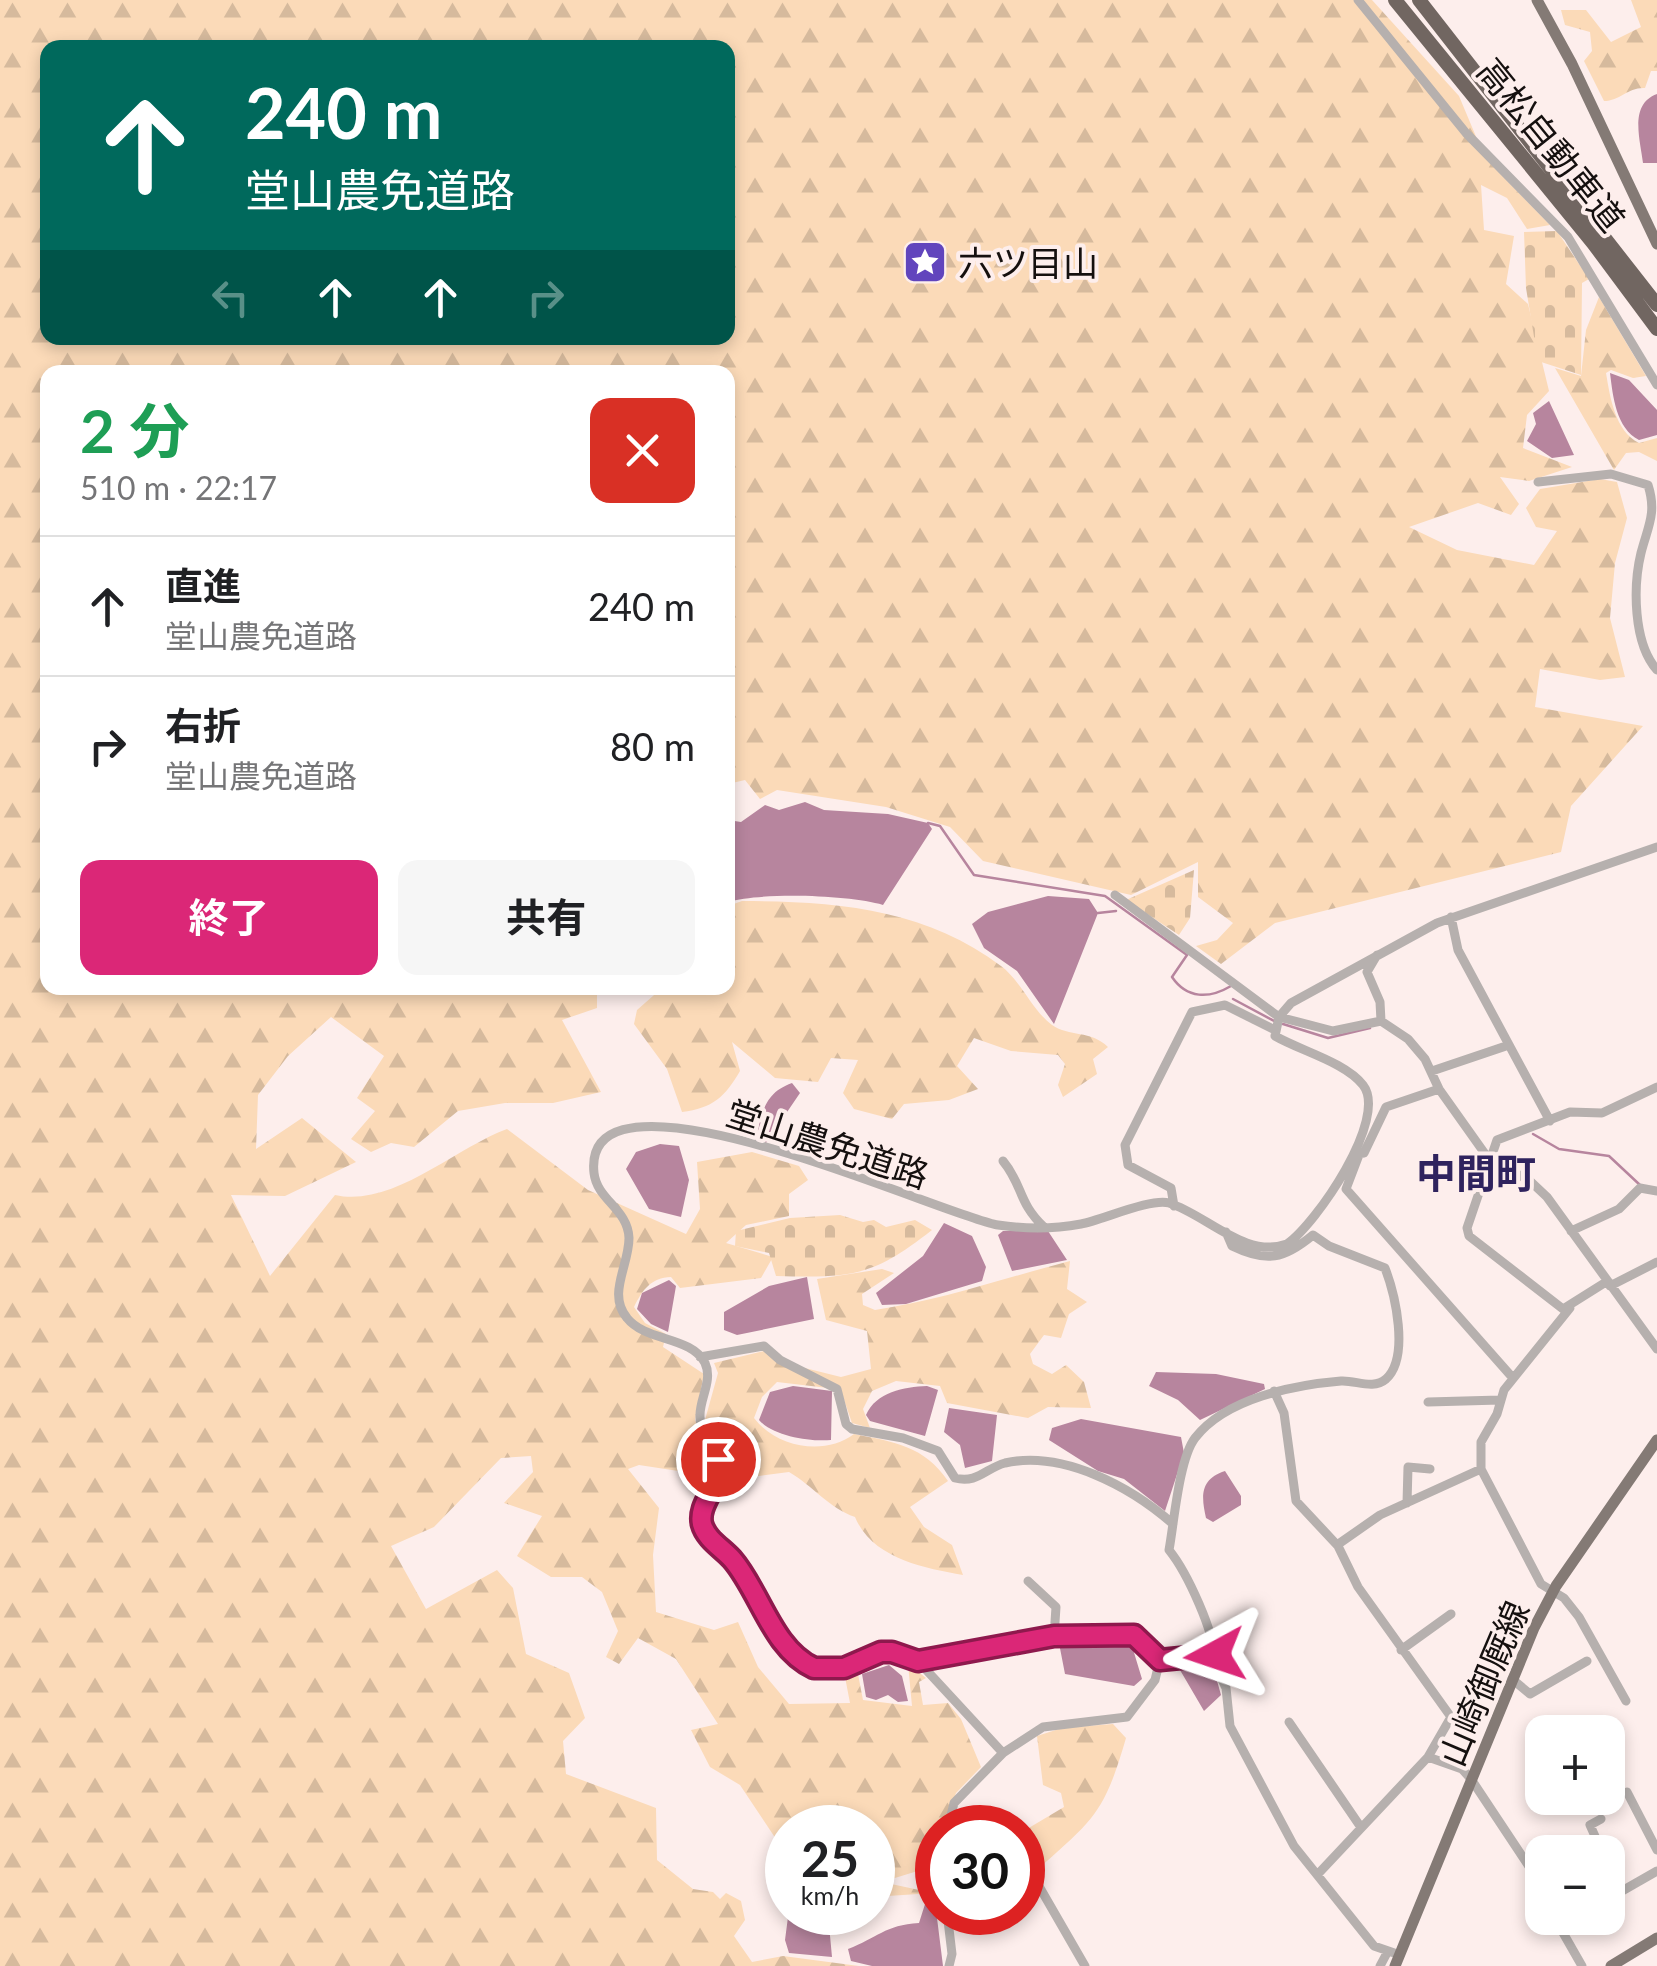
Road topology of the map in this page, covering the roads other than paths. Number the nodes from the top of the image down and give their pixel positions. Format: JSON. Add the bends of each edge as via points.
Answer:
{"nodes":[{"id":1,"x":1358,"y":0,"type":"edge"},
{"id":2,"x":1395,"y":0,"type":"edge"},
{"id":3,"x":1419,"y":0,"type":"edge"},
{"id":4,"x":1536,"y":0,"type":"edge"},
{"id":5,"x":1590,"y":216,"type":"junction"},
{"id":6,"x":1657,"y":244,"type":"edge"},
{"id":7,"x":1657,"y":296,"type":"edge"},
{"id":8,"x":1657,"y":305,"type":"edge"},
{"id":9,"x":1657,"y":329,"type":"edge"},
{"id":10,"x":1657,"y":385,"type":"edge"},
{"id":11,"x":1538,"y":482,"type":"dead end"},
{"id":12,"x":1656,"y":523,"type":"edge"},
{"id":13,"x":1657,"y":670,"type":"edge"},
{"id":14,"x":1657,"y":848,"type":"edge"},
{"id":15,"x":1114,"y":896,"type":"dead end"},
{"id":16,"x":1451,"y":917,"type":"junction"},
{"id":17,"x":1378,"y":954,"type":"junction"},
{"id":18,"x":1382,"y":1021,"type":"junction"},
{"id":19,"x":1276,"y":1022,"type":"junction"},
{"id":20,"x":1506,"y":1046,"type":"junction"},
{"id":21,"x":1432,"y":1071,"type":"junction"},
{"id":22,"x":1657,"y":1087,"type":"edge"},
{"id":23,"x":1440,"y":1089,"type":"junction"},
{"id":24,"x":1550,"y":1121,"type":"junction"},
{"id":25,"x":1357,"y":1154,"type":"junction"},
{"id":26,"x":1488,"y":1158,"type":"junction"},
{"id":27,"x":1003,"y":1160,"type":"dead end"},
{"id":28,"x":1657,"y":1191,"type":"edge"},
{"id":29,"x":1170,"y":1204,"type":"junction"},
{"id":30,"x":1044,"y":1227,"type":"junction"},
{"id":31,"x":1571,"y":1231,"type":"junction"},
{"id":32,"x":1226,"y":1232,"type":"junction"},
{"id":33,"x":1657,"y":1262,"type":"edge"},
{"id":34,"x":1608,"y":1284,"type":"junction"},
{"id":35,"x":1570,"y":1308,"type":"junction"},
{"id":36,"x":1657,"y":1349,"type":"edge"},
{"id":37,"x":700,"y":1357,"type":"junction"},
{"id":38,"x":1512,"y":1377,"type":"junction"},
{"id":39,"x":1274,"y":1391,"type":"junction"},
{"id":40,"x":1500,"y":1400,"type":"junction"},
{"id":41,"x":1428,"y":1402,"type":"dead end"},
{"id":42,"x":1654,"y":1451,"type":"edge"},
{"id":43,"x":1482,"y":1468,"type":"junction"},
{"id":44,"x":1430,"y":1469,"type":"dead end"},
{"id":45,"x":1407,"y":1503,"type":"junction"},
{"id":46,"x":1173,"y":1524,"type":"junction"},
{"id":47,"x":1336,"y":1545,"type":"junction"},
{"id":48,"x":1028,"y":1581,"type":"dead end"},
{"id":49,"x":1552,"y":1594,"type":"junction"},
{"id":50,"x":1451,"y":1614,"type":"dead end"},
{"id":51,"x":1054,"y":1636,"type":"junction"},
{"id":52,"x":1401,"y":1650,"type":"junction"},
{"id":53,"x":1160,"y":1660,"type":"junction"},
{"id":54,"x":918,"y":1661,"type":"junction"},
{"id":55,"x":1588,"y":1661,"type":"dead end"},
{"id":56,"x":1214,"y":1662,"type":"junction"},
{"id":57,"x":1512,"y":1679,"type":"junction"},
{"id":58,"x":1626,"y":1701,"type":"dead end"},
{"id":59,"x":1289,"y":1722,"type":"dead end"},
{"id":60,"x":1003,"y":1753,"type":"junction"},
{"id":61,"x":1428,"y":1758,"type":"junction"},
{"id":62,"x":1471,"y":1779,"type":"junction"},
{"id":63,"x":1626,"y":1792,"type":"dead end"},
{"id":64,"x":954,"y":1805,"type":"edge"},
{"id":65,"x":1601,"y":1819,"type":"dead end"},
{"id":66,"x":1360,"y":1826,"type":"junction"},
{"id":67,"x":1594,"y":1835,"type":"edge"},
{"id":68,"x":1657,"y":1850,"type":"edge"},
{"id":69,"x":1525,"y":1860,"type":"edge"},
{"id":70,"x":1657,"y":1872,"type":"edge"},
{"id":71,"x":1318,"y":1874,"type":"junction"},
{"id":72,"x":1625,"y":1889,"type":"edge"},
{"id":73,"x":1045,"y":1897,"type":"edge"},
{"id":74,"x":951,"y":1935,"type":"edge"},
{"id":75,"x":1570,"y":1935,"type":"edge"},
{"id":76,"x":1657,"y":1938,"type":"edge"},
{"id":77,"x":1394,"y":1957,"type":"edge"},
{"id":78,"x":949,"y":1966,"type":"edge"},
{"id":79,"x":1084,"y":1966,"type":"edge"},
{"id":80,"x":1380,"y":1966,"type":"edge"},
{"id":81,"x":1582,"y":1966,"type":"edge"},
{"id":82,"x":1611,"y":1966,"type":"edge"}],
"edges":[{"from":1,"to":10,"type":"street","via":[[1456,121],[1568,237]]},
{"from":2,"to":9,"type":"highway","name":"高松自動車道"},
{"from":3,"to":5,"type":"highway","name":"高松自動車道"},
{"from":4,"to":6,"type":"main road"},
{"from":5,"to":7,"type":"highway"},
{"from":5,"to":8,"type":"highway","name":"高松自動車道"},
{"from":11,"to":12,"type":"street","via":[[1611,474],[1648,486]]},
{"from":12,"to":13,"type":"street","via":[[1642,552],[1638,616]]},
{"from":14,"to":16,"type":"street"},
{"from":15,"to":19,"type":"street"},
{"from":16,"to":17,"type":"street"},
{"from":16,"to":20,"type":"street","via":[[1458,950]]},
{"from":17,"to":18,"type":"street","via":[[1367,972]]},
{"from":17,"to":19,"type":"street","via":[[1291,1002]]},
{"from":18,"to":19,"type":"street","via":[[1333,1031]]},
{"from":18,"to":21,"type":"street","via":[[1408,1039]]},
{"from":19,"to":25,"type":"street","via":[[1276,1036],[1352,1076],[1367,1091],[1370,1111]]},
{"from":19,"to":29,"type":"street","via":[[1225,1006],[1192,1012],[1125,1145],[1130,1167],[1171,1188]]},
{"from":20,"to":21,"type":"street"},
{"from":20,"to":24,"type":"street"},
{"from":21,"to":23,"type":"street"},
{"from":22,"to":24,"type":"street","via":[[1602,1113],[1570,1112]]},
{"from":23,"to":25,"type":"street","via":[[1386,1107]]},
{"from":23,"to":26,"type":"street"},
{"from":24,"to":26,"type":"street","via":[[1497,1140]]},
{"from":25,"to":32,"type":"street","via":[[1287,1244],[1257,1246]]},
{"from":25,"to":38,"type":"street","via":[[1346,1189]]},
{"from":26,"to":31,"type":"street","via":[[1538,1187]]},
{"from":26,"to":35,"type":"street","via":[[1468,1236],[1552,1304]]},
{"from":27,"to":30,"type":"street","via":[[1020,1200]]},
{"from":28,"to":31,"type":"street","via":[[1640,1188],[1620,1209]]},
{"from":29,"to":30,"type":"street","name":"堂山農免道路"},
{"from":29,"to":32,"type":"street"},
{"from":30,"to":37,"type":"street","name":"堂山農免道路","via":[[974,1220],[724,1134],[665,1127],[616,1132],[596,1152],[594,1175],[627,1226],[622,1310],[647,1334]]},
{"from":31,"to":34,"type":"street"},
{"from":32,"to":39,"type":"street","via":[[1232,1246],[1258,1259],[1290,1254],[1314,1234],[1385,1268],[1397,1298],[1395,1363],[1386,1378]]},
{"from":33,"to":34,"type":"street"},
{"from":34,"to":35,"type":"street"},
{"from":34,"to":36,"type":"street"},
{"from":35,"to":38,"type":"street"},
{"from":37,"to":46,"type":"street","via":[[764,1346],[837,1389],[846,1424],[938,1451],[955,1478],[978,1478],[1004,1463],[1066,1464],[1129,1490]]},
{"from":37,"to":54,"type":"street","via":[[708,1377],[699,1418],[721,1471],[702,1514],[710,1537],[734,1560],[768,1619],[806,1664],[835,1670],[892,1652]]},
{"from":38,"to":40,"type":"street"},
{"from":39,"to":46,"type":"street","via":[[1208,1424],[1193,1441]]},
{"from":39,"to":47,"type":"street","via":[[1284,1413],[1296,1501]]},
{"from":40,"to":41,"type":"street"},
{"from":40,"to":43,"type":"street","via":[[1481,1442]]},
{"from":42,"to":49,"type":"main road","name":"山崎御厩線"},
{"from":43,"to":45,"type":"street"},
{"from":43,"to":49,"type":"street"},
{"from":44,"to":45,"type":"street","via":[[1408,1467]]},
{"from":45,"to":47,"type":"street"},
{"from":46,"to":56,"type":"street","via":[[1169,1550],[1183,1567]]},
{"from":47,"to":52,"type":"street"},
{"from":48,"to":51,"type":"street","via":[[1056,1607]]},
{"from":49,"to":57,"type":"main road","name":"山崎御厩線"},
{"from":49,"to":58,"type":"street","via":[[1580,1616]]},
{"from":50,"to":52,"type":"street"},
{"from":51,"to":53,"type":"street","via":[[1134,1635]]},
{"from":51,"to":54,"type":"street"},
{"from":52,"to":61,"type":"street","via":[[1450,1717]]},
{"from":53,"to":56,"type":"street"},
{"from":53,"to":60,"type":"street","via":[[1155,1680],[1127,1717],[1043,1727]]},
{"from":54,"to":60,"type":"street"},
{"from":55,"to":57,"type":"street","via":[[1530,1694]]},
{"from":56,"to":71,"type":"street","via":[[1226,1688],[1230,1726],[1294,1846]]},
{"from":57,"to":62,"type":"main road","name":"山崎御厩線"},
{"from":59,"to":66,"type":"street"},
{"from":60,"to":64,"type":"street"},
{"from":61,"to":62,"type":"street","via":[[1462,1769]]},
{"from":61,"to":66,"type":"street"},
{"from":62,"to":69,"type":"street"},
{"from":62,"to":77,"type":"main road","name":"山崎御厩線"},
{"from":63,"to":68,"type":"street"},
{"from":65,"to":67,"type":"street","via":[[1590,1825]]},
{"from":66,"to":71,"type":"street"},
{"from":70,"to":72,"type":"street"},
{"from":71,"to":77,"type":"street","via":[[1374,1946]]},
{"from":73,"to":79,"type":"street"},
{"from":74,"to":78,"type":"street"},
{"from":75,"to":81,"type":"street"},
{"from":76,"to":82,"type":"main road"},
{"from":77,"to":80,"type":"street"}]}
